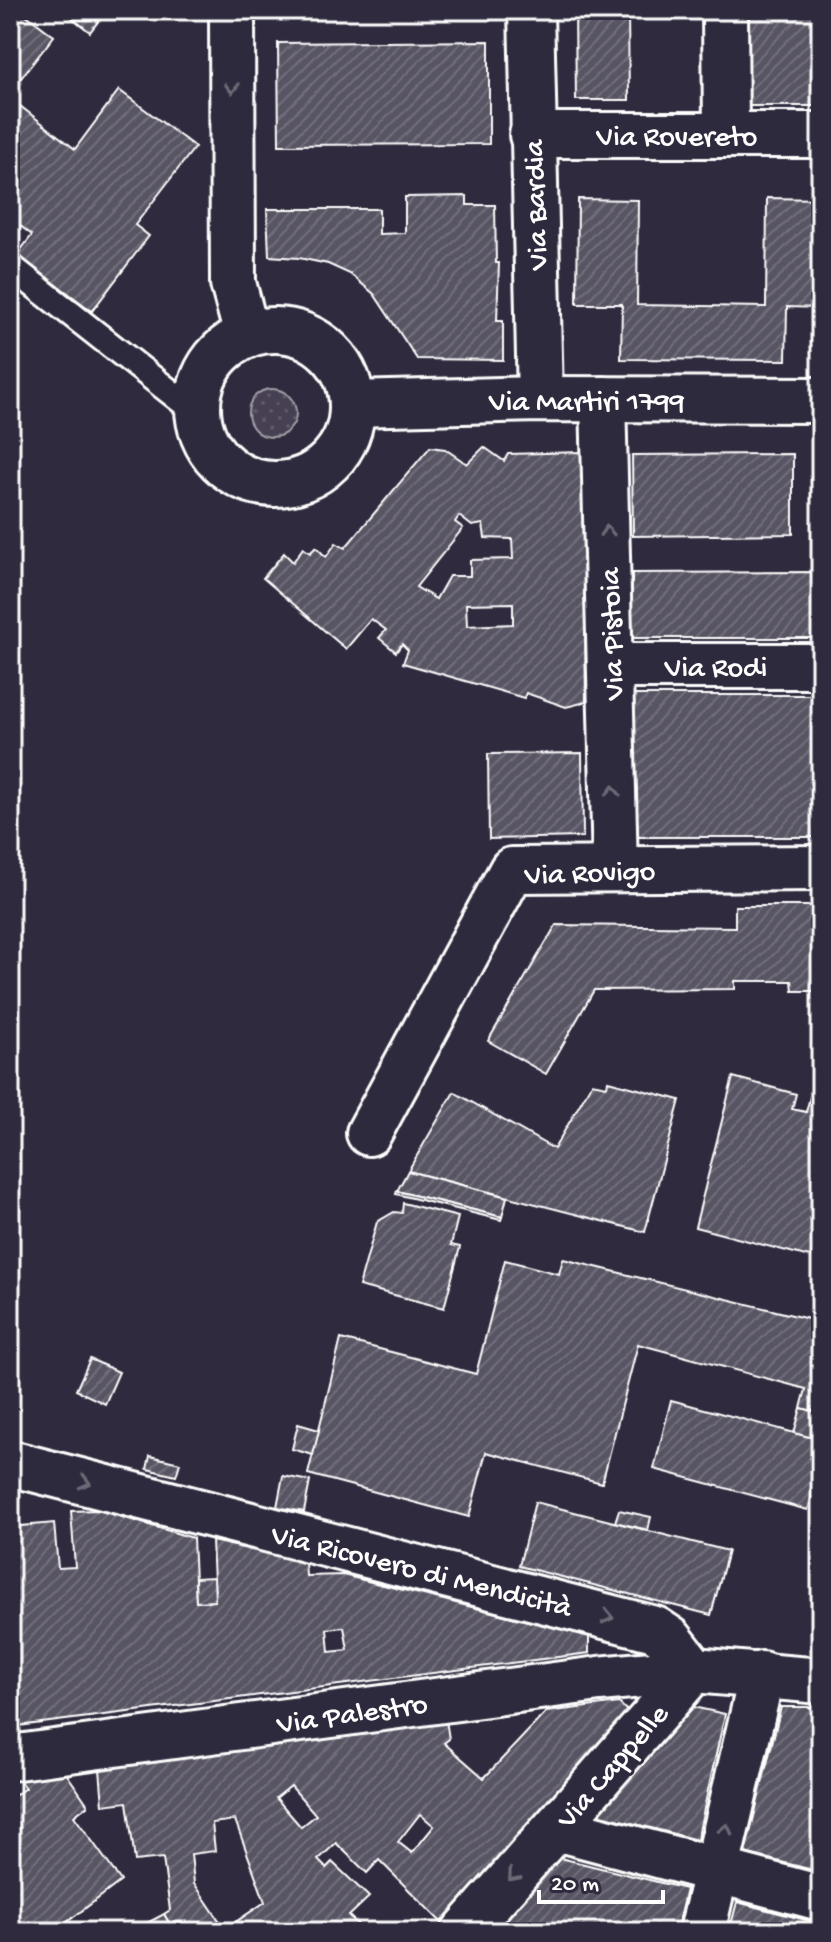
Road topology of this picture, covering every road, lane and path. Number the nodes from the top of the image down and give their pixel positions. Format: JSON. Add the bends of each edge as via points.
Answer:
{"nodes":[{"id":1,"x":232,"y":10,"type":"edge"},
{"id":2,"x":531,"y":10,"type":"edge"},
{"id":3,"x":725,"y":10,"type":"edge"},
{"id":4,"x":532,"y":135,"type":"junction"},
{"id":5,"x":726,"y":135,"type":"junction"},
{"id":6,"x":821,"y":135,"type":"edge"},
{"id":7,"x":10,"y":266,"type":"edge"},
{"id":8,"x":247,"y":335,"type":"junction"},
{"id":9,"x":540,"y":399,"type":"junction"},
{"id":10,"x":603,"y":399,"type":"junction"},
{"id":11,"x":821,"y":400,"type":"edge"},
{"id":12,"x":353,"y":404,"type":"junction"},
{"id":13,"x":197,"y":413,"type":"junction"},
{"id":14,"x":611,"y":666,"type":"junction"},
{"id":15,"x":821,"y":666,"type":"edge"},
{"id":16,"x":821,"y":868,"type":"edge"},
{"id":17,"x":615,"y":869,"type":"junction"},
{"id":18,"x":369,"y":1133,"type":"dead end"},
{"id":19,"x":10,"y":1463,"type":"edge"},
{"id":20,"x":694,"y":1670,"type":"junction"},
{"id":21,"x":762,"y":1674,"type":"junction"},
{"id":22,"x":821,"y":1681,"type":"edge"},
{"id":23,"x":10,"y":1758,"type":"edge"},
{"id":24,"x":556,"y":1828,"type":"junction"},
{"id":25,"x":716,"y":1871,"type":"junction"},
{"id":26,"x":821,"y":1898,"type":"edge"},
{"id":27,"x":464,"y":1932,"type":"edge"},
{"id":28,"x":702,"y":1932,"type":"edge"}],
"edges":[{"from":1,"to":8,"type":"street","one_way":true,"via":[[233,283]]},
{"from":2,"to":4,"type":"street","name":"Via Bardia"},
{"from":3,"to":5,"type":"street"},
{"from":4,"to":5,"type":"street","name":"Via Rovereto"},
{"from":4,"to":9,"type":"street","name":"Via Bardia"},
{"from":5,"to":6,"type":"street","name":"Via Rovereto"},
{"from":7,"to":13,"type":"lane"},
{"from":8,"to":12,"type":"street","via":[[271,329],[318,342],[348,380]]},
{"from":8,"to":13,"type":"street","via":[[209,366]]},
{"from":9,"to":10,"type":"street","name":"Via Martiri 1799"},
{"from":9,"to":12,"type":"street","name":"Via Martiri 1799"},
{"from":10,"to":11,"type":"street","name":"Via Martiri 1799"},
{"from":14,"to":10,"type":"street","name":"Via Pistoia","one_way":true},
{"from":12,"to":13,"type":"street","via":[[349,430],[337,454],[317,472],[293,482],[266,484],[240,477],[219,461],[204,439]]},
{"from":14,"to":15,"type":"street","name":"Via Rodi"},
{"from":17,"to":14,"type":"street","name":"Via Pistoia","one_way":true},
{"from":16,"to":17,"type":"street","name":"Via Rovigo"},
{"from":17,"to":18,"type":"street","name":"Via Rovigo","via":[[512,870]]},
{"from":19,"to":20,"type":"street","name":"Via Ricovero di Mendicità","one_way":true,"via":[[655,1629]]},
{"from":20,"to":21,"type":"street"},
{"from":20,"to":23,"type":"street","name":"Via Palestro"},
{"from":20,"to":24,"type":"street","name":"Via Cappelle"},
{"from":21,"to":22,"type":"street"},
{"from":25,"to":21,"type":"street","one_way":true},
{"from":24,"to":25,"type":"street"},
{"from":24,"to":27,"type":"street","name":"Via Cappelle","one_way":true},
{"from":25,"to":26,"type":"street"},
{"from":25,"to":28,"type":"street"}]}
